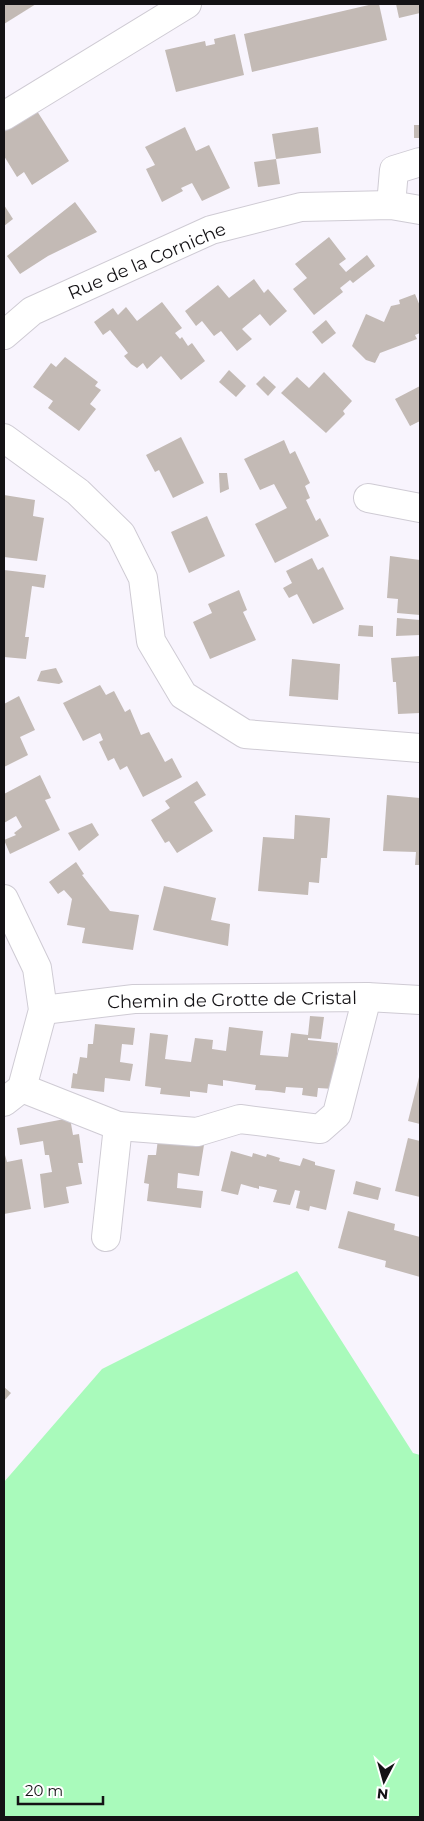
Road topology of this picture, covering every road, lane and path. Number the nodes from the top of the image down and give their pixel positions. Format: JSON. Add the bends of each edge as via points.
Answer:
{"nodes":[{"id":1,"x":186,"y":4,"type":"edge"},
{"id":2,"x":4,"y":116,"type":"edge"},
{"id":3,"x":420,"y":162,"type":"edge"},
{"id":4,"x":391,"y":205,"type":"junction"},
{"id":5,"x":420,"y":210,"type":"edge"},
{"id":6,"x":4,"y":335,"type":"edge"},
{"id":7,"x":4,"y":438,"type":"edge"},
{"id":8,"x":368,"y":498,"type":"dead end"},
{"id":9,"x":420,"y":508,"type":"edge"},
{"id":10,"x":420,"y":748,"type":"edge"},
{"id":11,"x":4,"y":899,"type":"edge"},
{"id":12,"x":367,"y":997,"type":"junction"},
{"id":13,"x":420,"y":1000,"type":"edge"},
{"id":14,"x":43,"y":1010,"type":"junction"},
{"id":15,"x":13,"y":1095,"type":"edge"},
{"id":16,"x":118,"y":1126,"type":"junction"},
{"id":17,"x":106,"y":1237,"type":"dead end"}],
"edges":[{"from":1,"to":2,"type":"street"},
{"from":3,"to":4,"type":"street","via":[[394,170]]},
{"from":4,"to":5,"type":"street","name":"Rue de la Corniche"},
{"from":4,"to":6,"type":"street","name":"Rue de la Corniche","via":[[302,207],[211,230],[32,311]]},
{"from":7,"to":10,"type":"street","via":[[78,492],[121,534],[143,578],[151,641],[183,695],[245,734]]},
{"from":8,"to":9,"type":"street"},
{"from":11,"to":14,"type":"street","via":[[37,968]]},
{"from":12,"to":13,"type":"street","name":"Chemin de Grotte de Cristal"},
{"from":12,"to":14,"type":"street","name":"Chemin de Grotte de Cristal","via":[[134,999]]},
{"from":12,"to":16,"type":"street","via":[[337,1114],[320,1129],[240,1120],[197,1132]]},
{"from":14,"to":15,"type":"street"},
{"from":15,"to":16,"type":"street"},
{"from":16,"to":17,"type":"street"}]}
